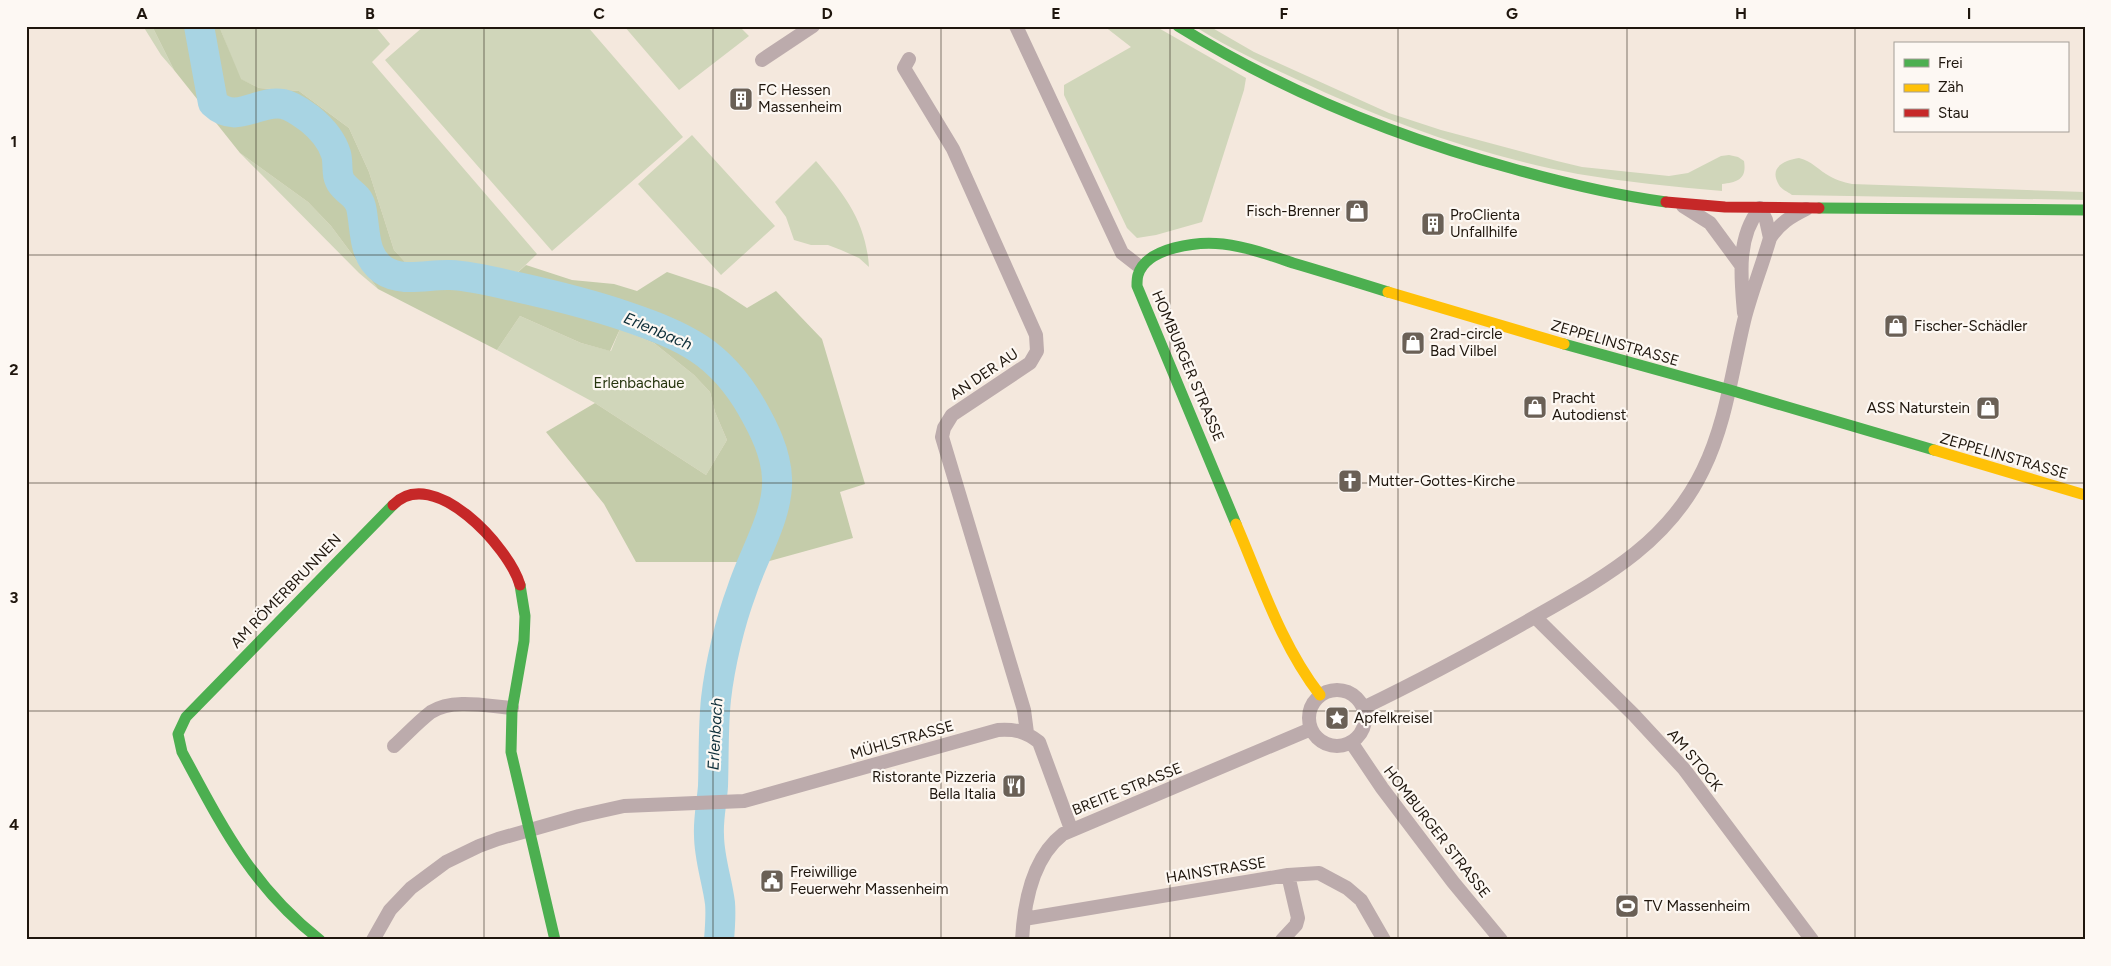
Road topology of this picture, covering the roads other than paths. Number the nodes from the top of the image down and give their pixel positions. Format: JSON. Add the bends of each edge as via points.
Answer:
{"nodes":[{"id":1,"x":813,"y":26,"type":"edge"},
{"id":2,"x":1016,"y":26,"type":"edge"},
{"id":3,"x":1178,"y":26,"type":"edge"},
{"id":4,"x":762,"y":60,"type":"dead end"},
{"id":5,"x":909,"y":60,"type":"dead end"},
{"id":6,"x":1679,"y":204,"type":"junction"},
{"id":7,"x":1760,"y":208,"type":"junction"},
{"id":8,"x":1806,"y":209,"type":"junction"},
{"id":9,"x":2085,"y":210,"type":"edge"},
{"id":10,"x":1770,"y":238,"type":"junction"},
{"id":11,"x":1741,"y":265,"type":"junction"},
{"id":12,"x":1140,"y":267,"type":"junction"},
{"id":13,"x":1744,"y":319,"type":"junction"},
{"id":14,"x":1730,"y":390,"type":"junction"},
{"id":15,"x":2085,"y":495,"type":"edge"},
{"id":16,"x":1535,"y":617,"type":"junction"},
{"id":17,"x":1320,"y":695,"type":"junction"},
{"id":18,"x":512,"y":708,"type":"junction"},
{"id":19,"x":1363,"y":708,"type":"junction"},
{"id":20,"x":1311,"y":729,"type":"junction"},
{"id":21,"x":1027,"y":733,"type":"junction"},
{"id":22,"x":1350,"y":742,"type":"junction"},
{"id":23,"x":394,"y":746,"type":"dead end"},
{"id":24,"x":1071,"y":829,"type":"junction"},
{"id":25,"x":528,"y":830,"type":"junction"},
{"id":26,"x":1288,"y":875,"type":"junction"},
{"id":27,"x":1024,"y":919,"type":"junction"},
{"id":28,"x":320,"y":940,"type":"edge"},
{"id":29,"x":373,"y":940,"type":"edge"},
{"id":30,"x":555,"y":940,"type":"edge"},
{"id":31,"x":1022,"y":940,"type":"edge"},
{"id":32,"x":1282,"y":940,"type":"edge"},
{"id":33,"x":1384,"y":940,"type":"edge"},
{"id":34,"x":1501,"y":940,"type":"edge"},
{"id":35,"x":1812,"y":940,"type":"edge"}],
"edges":[{"from":1,"to":4,"type":"street"},
{"from":2,"to":12,"type":"street","via":[[1122,253]]},
{"from":3,"to":6,"type":"street","via":[[1227,56],[1318,100],[1440,149],[1576,186]]},
{"from":5,"to":21,"type":"street","name":"AN DER AU","via":[[904,68],[953,149],[1036,335],[1037,352],[1030,364],[952,415],[942,437],[1024,710]]},
{"from":6,"to":7,"type":"street"},
{"from":6,"to":11,"type":"street","via":[[1710,223]]},
{"from":7,"to":8,"type":"street"},
{"from":7,"to":10,"type":"street"},
{"from":7,"to":11,"type":"street","via":[[1746,232]]},
{"from":8,"to":9,"type":"street"},
{"from":8,"to":10,"type":"street","via":[[1786,219]]},
{"from":10,"to":13,"type":"street"},
{"from":11,"to":13,"type":"street"},
{"from":12,"to":14,"type":"street","name":"ZEPPELINSTRASSE","via":[[1161,253],[1195,244],[1220,243],[1246,248],[1487,323]]},
{"from":12,"to":17,"type":"street","name":"HOMBURGER STRASSE","via":[[1137,286],[1265,592],[1296,662]]},
{"from":13,"to":14,"type":"street"},
{"from":14,"to":15,"type":"street","name":"ZEPPELINSTRASSE"},
{"from":14,"to":16,"type":"street","via":[[1704,470],[1662,530],[1619,567]]},
{"from":16,"to":19,"type":"street","via":[[1451,665]]},
{"from":16,"to":35,"type":"street","name":"AM STOCK","via":[[1684,769]]},
{"from":17,"to":19,"type":"street","via":[[1343,690],[1354,696]]},
{"from":17,"to":20,"type":"street","via":[[1309,713]]},
{"from":18,"to":23,"type":"street","via":[[458,704],[443,707],[430,713]]},
{"from":18,"to":25,"type":"street","name":"AM RÖMERBRUNNEN","via":[[511,751]]},
{"from":18,"to":28,"type":"street","name":"AM RÖMERBRUNNEN","via":[[525,626],[523,594],[516,570],[496,541],[479,524],[445,500],[419,491],[397,502],[186,717],[177,733],[178,744],[241,856],[270,897]]},
{"from":19,"to":22,"type":"street","via":[[1363,727]]},
{"from":20,"to":22,"type":"street","via":[[1329,745],[1341,746]]},
{"from":20,"to":24,"type":"street","name":"BREITE STRASSE"},
{"from":21,"to":24,"type":"street","via":[[1039,742]]},
{"from":21,"to":25,"type":"street","name":"MÜHLSTRASSE","via":[[1016,729],[998,730],[727,803],[624,806]]},
{"from":22,"to":34,"type":"street","name":"HOMBURGER STRASSE","via":[[1453,882]]},
{"from":24,"to":27,"type":"street","name":"BREITE STRASSE","via":[[1054,840],[1040,862]]},
{"from":25,"to":29,"type":"street","name":"MÜHLSTRASSE","via":[[479,846],[436,869],[400,898]]},
{"from":25,"to":30,"type":"street","name":"AM RÖMERBRUNNEN"},
{"from":26,"to":27,"type":"street","name":"HAINSTRASSE"},
{"from":26,"to":32,"type":"street","via":[[1298,918],[1296,926]]},
{"from":26,"to":33,"type":"street","name":"HAINSTRASSE","via":[[1319,873],[1347,888],[1361,900]]},
{"from":27,"to":31,"type":"street","name":"BREITE STRASSE"}]}
